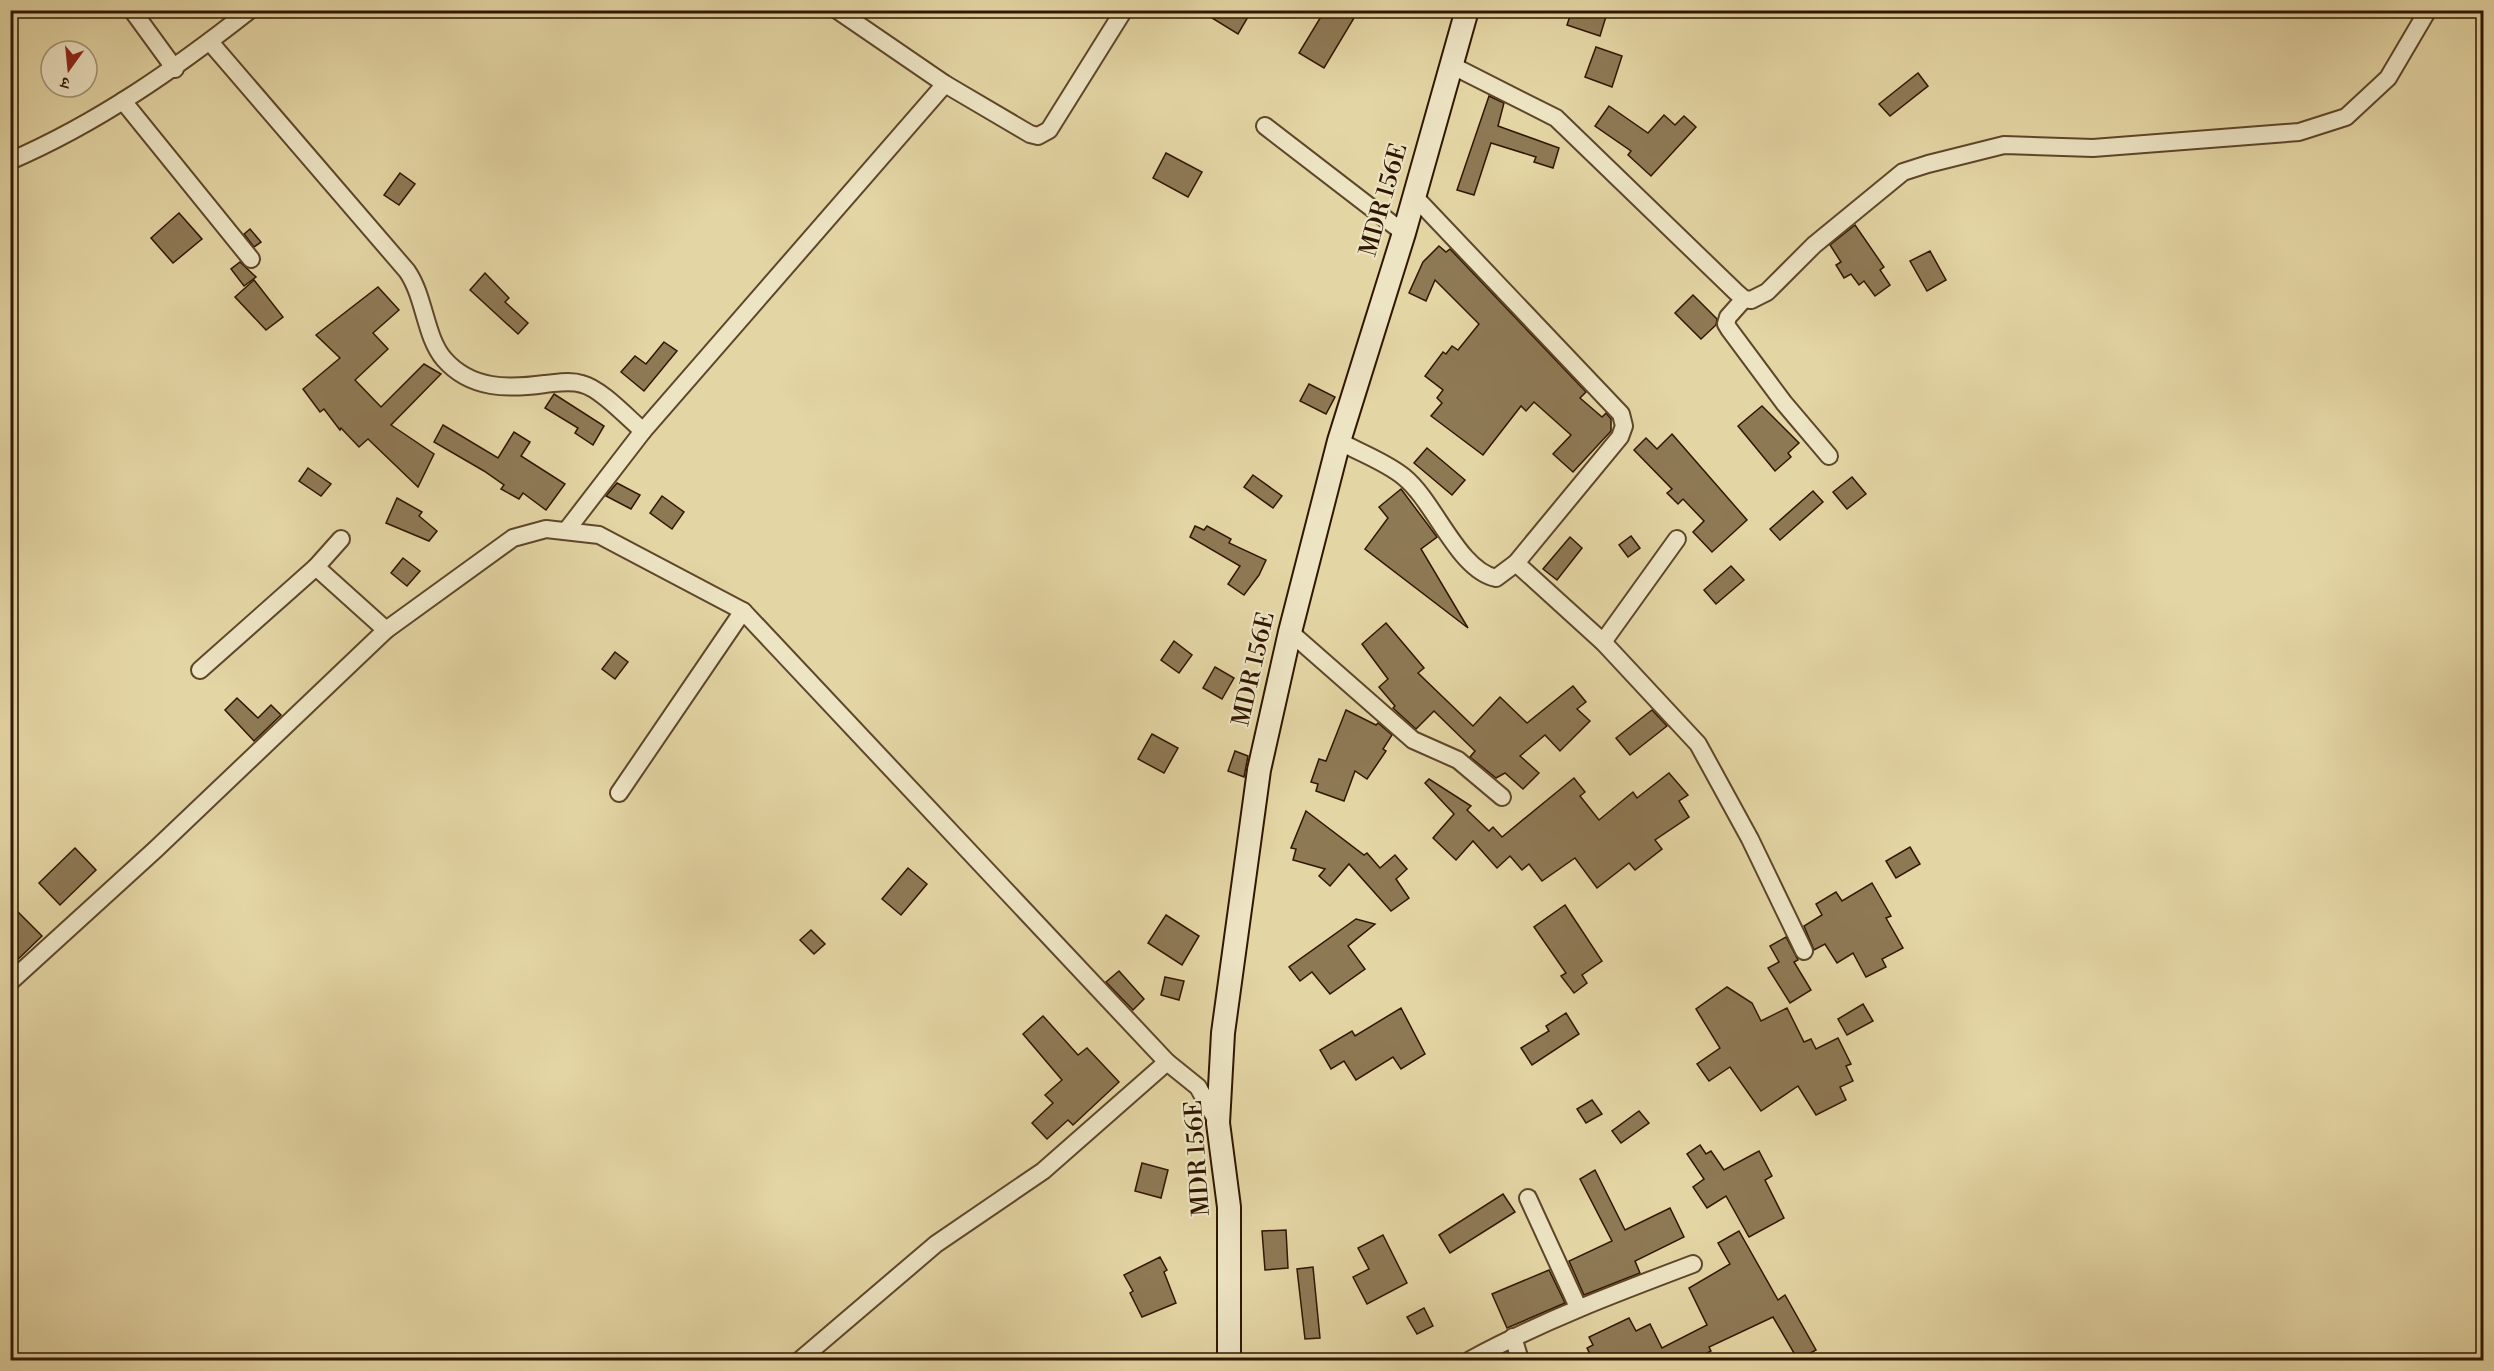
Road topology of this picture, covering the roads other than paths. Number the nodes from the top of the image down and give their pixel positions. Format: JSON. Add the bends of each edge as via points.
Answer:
{"nodes":[{"id":1,"x":132,"y":10,"type":"edge"},
{"id":2,"x":250,"y":10,"type":"edge"},
{"id":3,"x":837,"y":10,"type":"edge"},
{"id":4,"x":1124,"y":10,"type":"edge"},
{"id":5,"x":1467,"y":10,"type":"edge"},
{"id":6,"x":2428,"y":10,"type":"edge"},
{"id":7,"x":210,"y":42,"type":"junction"},
{"id":8,"x":1451,"y":65,"type":"junction"},
{"id":9,"x":175,"y":69,"type":"junction"},
{"id":10,"x":945,"y":84,"type":"junction"},
{"id":11,"x":123,"y":102,"type":"junction"},
{"id":12,"x":1265,"y":126,"type":"dead end"},
{"id":13,"x":10,"y":161,"type":"edge"},
{"id":14,"x":1414,"y":196,"type":"junction"},
{"id":15,"x":1404,"y":233,"type":"junction"},
{"id":16,"x":251,"y":259,"type":"dead end"},
{"id":17,"x":1744,"y":299,"type":"junction"},
{"id":18,"x":643,"y":431,"type":"junction"},
{"id":19,"x":1339,"y":441,"type":"junction"},
{"id":20,"x":1829,"y":456,"type":"dead end"},
{"id":21,"x":566,"y":531,"type":"junction"},
{"id":22,"x":341,"y":539,"type":"dead end"},
{"id":23,"x":1677,"y":539,"type":"dead end"},
{"id":24,"x":1516,"y":563,"type":"junction"},
{"id":25,"x":316,"y":567,"type":"junction"},
{"id":26,"x":742,"y":611,"type":"junction"},
{"id":27,"x":386,"y":630,"type":"junction"},
{"id":28,"x":1290,"y":632,"type":"junction"},
{"id":29,"x":1603,"y":642,"type":"junction"},
{"id":30,"x":200,"y":670,"type":"dead end"},
{"id":31,"x":619,"y":794,"type":"dead end"},
{"id":32,"x":1502,"y":797,"type":"dead end"},
{"id":33,"x":1804,"y":951,"type":"dead end"},
{"id":34,"x":10,"y":982,"type":"edge"},
{"id":35,"x":1167,"y":1062,"type":"junction"},
{"id":36,"x":1218,"y":1123,"type":"junction"},
{"id":37,"x":1528,"y":1198,"type":"dead end"},
{"id":38,"x":1693,"y":1264,"type":"dead end"},
{"id":39,"x":1578,"y":1307,"type":"junction"},
{"id":40,"x":1513,"y":1337,"type":"junction"},
{"id":41,"x":800,"y":1360,"type":"edge"},
{"id":42,"x":1229,"y":1360,"type":"edge"},
{"id":43,"x":1470,"y":1360,"type":"edge"},
{"id":44,"x":1520,"y":1360,"type":"edge"}],
"edges":[{"from":1,"to":9,"type":"street"},
{"from":2,"to":7,"type":"street"},
{"from":3,"to":10,"type":"street"},
{"from":4,"to":10,"type":"street","via":[[1044,135],[1030,134]]},
{"from":5,"to":8,"type":"main road","name":"MDR 156E"},
{"from":6,"to":17,"type":"street","via":[[2388,78],[2346,117],[2299,132],[2094,148],[2004,145],[1928,164],[1903,172],[1814,245],[1767,292],[1756,299]]},
{"from":7,"to":9,"type":"street"},
{"from":7,"to":18,"type":"street","via":[[407,271],[416,284],[436,347],[444,360],[481,383],[497,388],[567,382],[589,386]]},
{"from":8,"to":14,"type":"main road","name":"MDR 156E"},
{"from":8,"to":17,"type":"street","via":[[1557,118]]},
{"from":9,"to":11,"type":"street"},
{"from":10,"to":18,"type":"street"},
{"from":11,"to":13,"type":"street","via":[[62,139]]},
{"from":11,"to":16,"type":"street"},
{"from":12,"to":15,"type":"street"},
{"from":14,"to":15,"type":"main road","name":"MDR 156E"},
{"from":14,"to":24,"type":"street","via":[[1620,414],[1624,426],[1620,437]]},
{"from":15,"to":19,"type":"main road","name":"MDR 156E"},
{"from":17,"to":20,"type":"street","via":[[1726,324],[1784,404]]},
{"from":18,"to":21,"type":"street"},
{"from":19,"to":24,"type":"street","via":[[1404,476],[1472,565],[1485,575],[1496,578]]},
{"from":19,"to":28,"type":"main road","name":"MDR 156E"},
{"from":21,"to":26,"type":"street","via":[[599,535]]},
{"from":21,"to":27,"type":"street","via":[[546,529],[513,538]]},
{"from":22,"to":25,"type":"street"},
{"from":23,"to":29,"type":"street"},
{"from":24,"to":29,"type":"street"},
{"from":25,"to":27,"type":"street"},
{"from":25,"to":30,"type":"street"},
{"from":26,"to":31,"type":"street"},
{"from":26,"to":35,"type":"street"},
{"from":27,"to":34,"type":"street"},
{"from":28,"to":32,"type":"street","via":[[1413,740],[1458,760]]},
{"from":28,"to":36,"type":"main road","name":"MDR 156E","via":[[1259,770],[1238,913],[1223,1034]]},
{"from":29,"to":33,"type":"street","via":[[1698,744]]},
{"from":35,"to":36,"type":"street","via":[[1198,1087]]},
{"from":35,"to":41,"type":"street","via":[[1043,1171],[936,1244]]},
{"from":36,"to":42,"type":"main road","name":"MDR 156E","via":[[1229,1207]]},
{"from":37,"to":39,"type":"street"},
{"from":38,"to":39,"type":"street"},
{"from":39,"to":40,"type":"street"},
{"from":40,"to":43,"type":"street"},
{"from":40,"to":44,"type":"street"}]}
